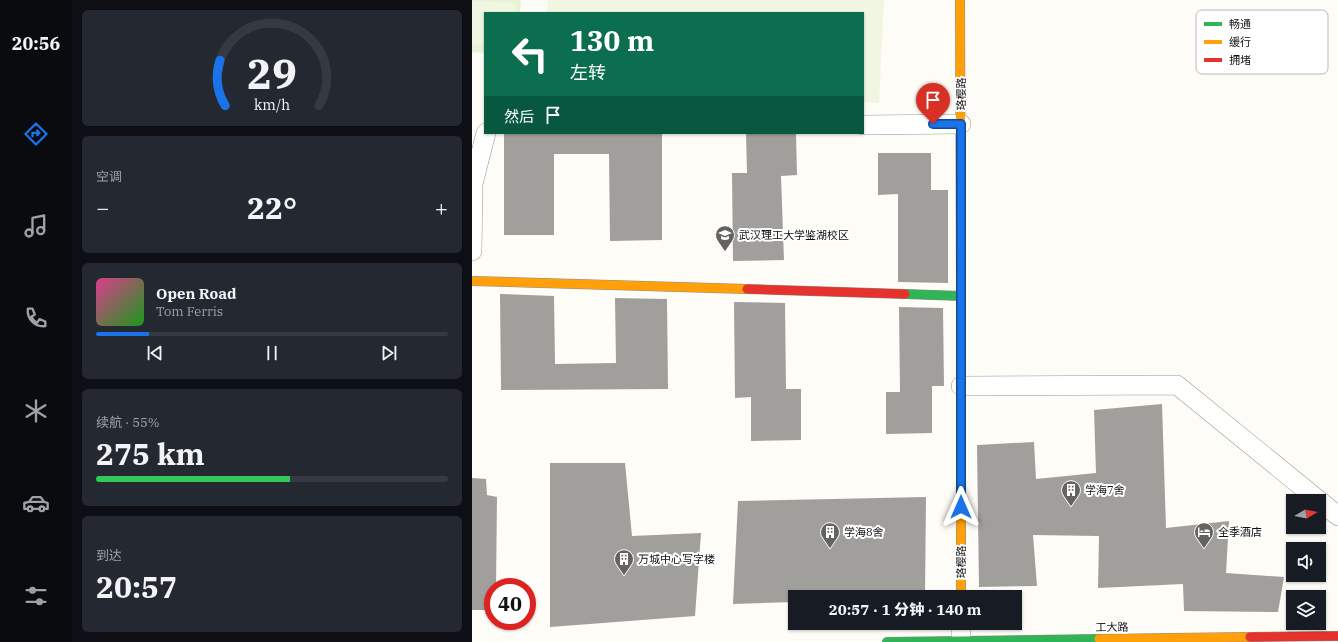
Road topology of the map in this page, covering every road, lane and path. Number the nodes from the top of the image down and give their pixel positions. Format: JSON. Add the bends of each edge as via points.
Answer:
{"nodes":[{"id":1,"x":960,"y":0,"type":"edge"},
{"id":2,"x":864,"y":124,"type":"edge"},
{"id":3,"x":961,"y":124,"type":"junction"},
{"id":4,"x":486,"y":134,"type":"edge"},
{"id":5,"x":472,"y":188,"type":"edge"},
{"id":6,"x":472,"y":251,"type":"edge"},
{"id":7,"x":472,"y":281,"type":"edge"},
{"id":8,"x":961,"y":296,"type":"junction"},
{"id":9,"x":961,"y":386,"type":"junction"},
{"id":10,"x":1338,"y":516,"type":"edge"},
{"id":11,"x":961,"y":590,"type":"edge"},
{"id":12,"x":961,"y":632,"type":"edge"},
{"id":13,"x":1338,"y":636,"type":"edge"},
{"id":14,"x":887,"y":642,"type":"edge"}],
"edges":[{"from":1,"to":3,"type":"street","name":"珞樱路"},
{"from":2,"to":3,"type":"street"},
{"from":3,"to":8,"type":"street","name":"珞樱路"},
{"from":4,"to":5,"type":"street"},
{"from":5,"to":6,"type":"street"},
{"from":7,"to":8,"type":"street"},
{"from":8,"to":9,"type":"street","name":"珞樱路"},
{"from":9,"to":10,"type":"street","via":[[1177,385]]},
{"from":9,"to":11,"type":"street","name":"珞樱路"},
{"from":12,"to":13,"type":"street","name":"工大路"},
{"from":12,"to":14,"type":"street","name":"工大路"}]}
